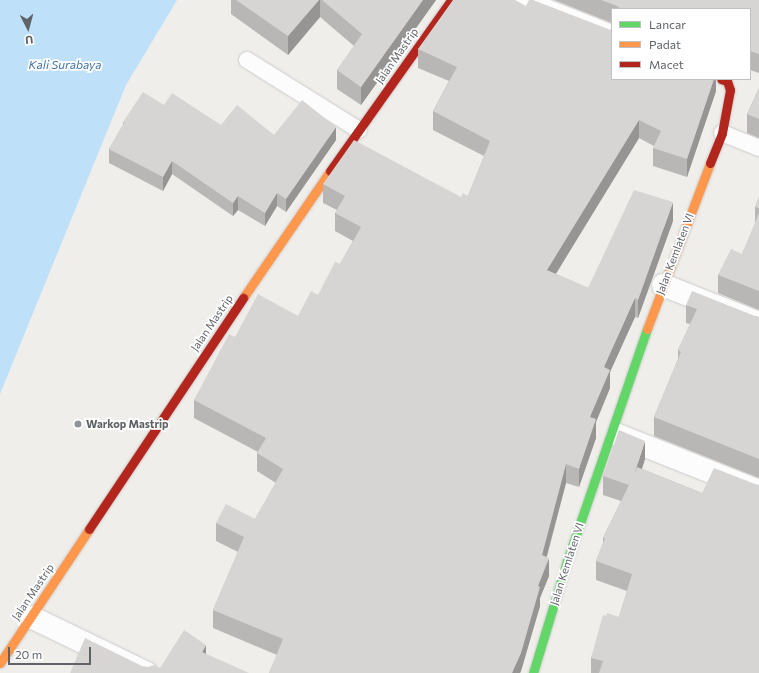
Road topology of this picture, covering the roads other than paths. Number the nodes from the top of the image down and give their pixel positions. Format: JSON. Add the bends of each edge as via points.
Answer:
{"nodes":[{"id":1,"x":451,"y":0,"type":"edge"},
{"id":2,"x":520,"y":0,"type":"edge"},
{"id":3,"x":611,"y":36,"type":"edge"},
{"id":4,"x":247,"y":60,"type":"dead end"},
{"id":5,"x":724,"y":80,"type":"edge"},
{"id":6,"x":359,"y":130,"type":"junction"},
{"id":7,"x":722,"y":133,"type":"junction"},
{"id":8,"x":759,"y":148,"type":"edge"},
{"id":9,"x":663,"y":285,"type":"junction"},
{"id":10,"x":759,"y":322,"type":"edge"},
{"id":11,"x":611,"y":432,"type":"junction"},
{"id":12,"x":759,"y":491,"type":"edge"},
{"id":13,"x":31,"y":617,"type":"junction"},
{"id":14,"x":0,"y":663,"type":"edge"},
{"id":15,"x":147,"y":673,"type":"edge"},
{"id":16,"x":533,"y":673,"type":"edge"}],
"edges":[{"from":1,"to":6,"type":"main road","name":"Jalan Mastrip"},
{"from":2,"to":3,"type":"street"},
{"from":4,"to":6,"type":"lane"},
{"from":5,"to":7,"type":"main road","name":"Jalan Kemlaten VI","via":[[727,81],[730,90]]},
{"from":6,"to":13,"type":"main road","name":"Jalan Mastrip","via":[[284,236]]},
{"from":7,"to":8,"type":"lane"},
{"from":7,"to":9,"type":"main road","name":"Jalan Kemlaten VI"},
{"from":9,"to":10,"type":"street"},
{"from":9,"to":11,"type":"main road","name":"Jalan Kemlaten VI"},
{"from":11,"to":12,"type":"street"},
{"from":11,"to":16,"type":"main road","name":"Jalan Kemlaten VI","via":[[567,561]]},
{"from":13,"to":14,"type":"main road","name":"Jalan Mastrip"},
{"from":13,"to":15,"type":"street"}]}
